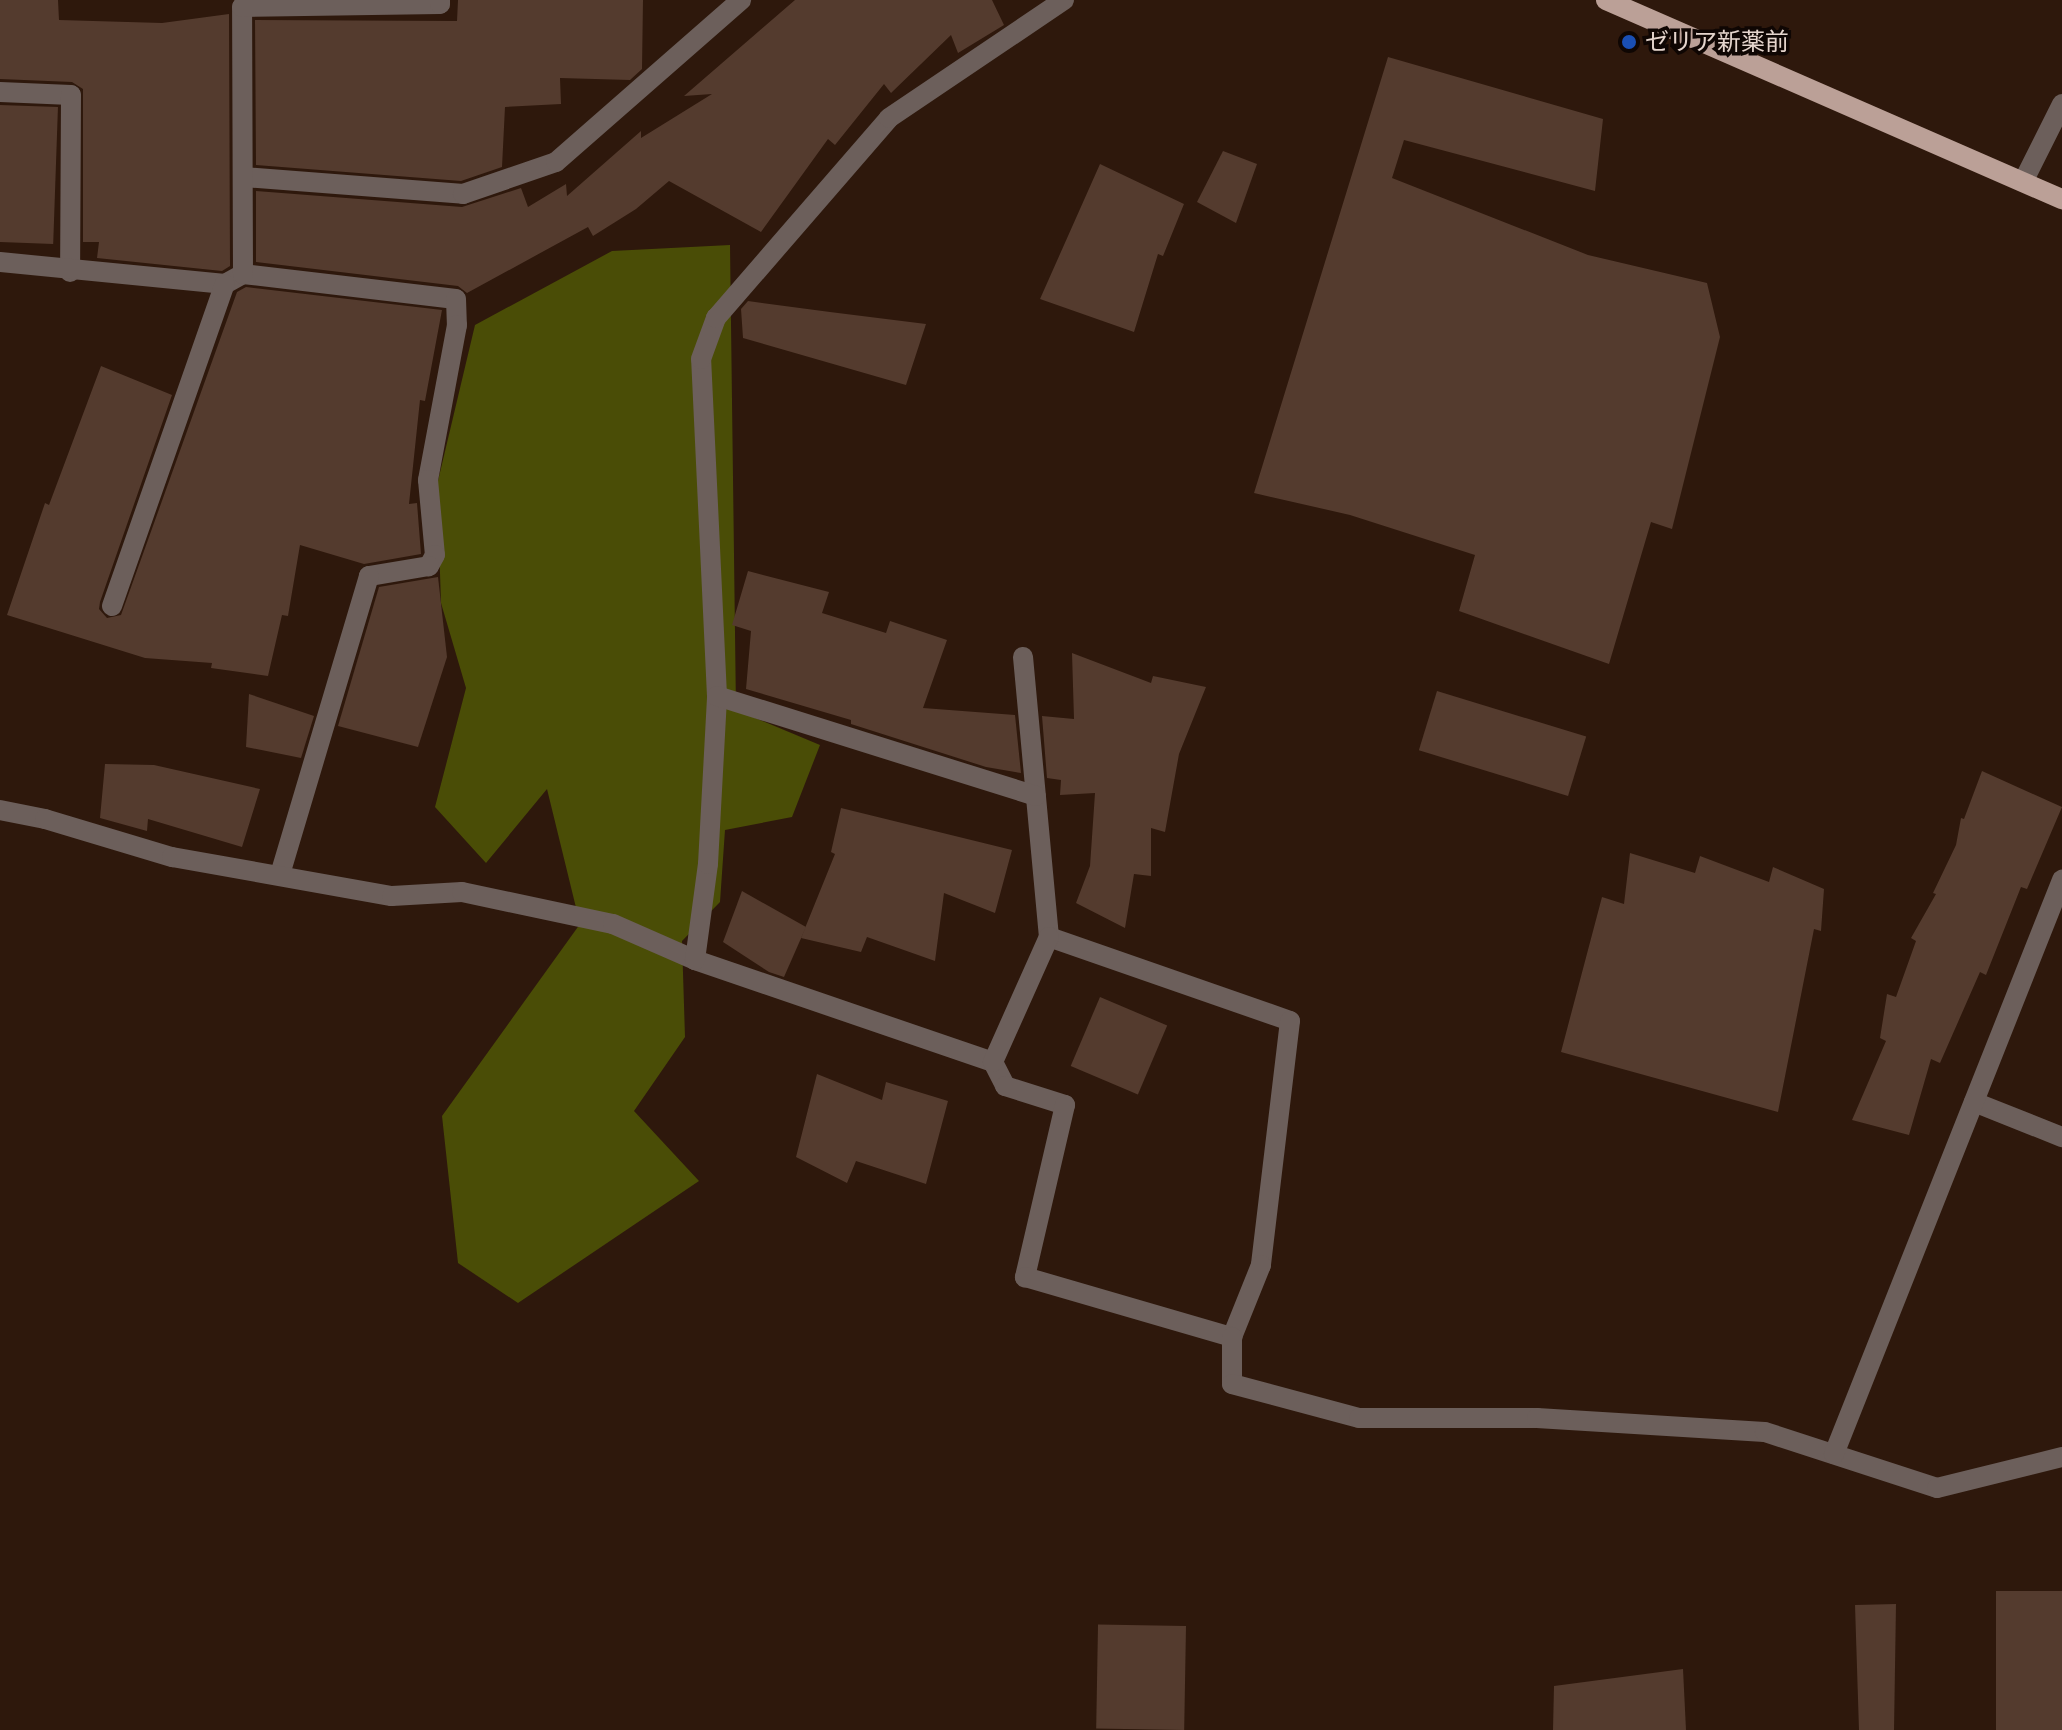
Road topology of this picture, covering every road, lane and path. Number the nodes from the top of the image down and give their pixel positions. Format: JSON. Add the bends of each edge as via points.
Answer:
{"nodes":[{"id":1,"x":440,"y":0,"type":"edge"},
{"id":2,"x":741,"y":0,"type":"edge"},
{"id":3,"x":1064,"y":0,"type":"edge"},
{"id":4,"x":1606,"y":0,"type":"edge"},
{"id":5,"x":0,"y":92,"type":"edge"},
{"id":6,"x":2062,"y":104,"type":"edge"},
{"id":7,"x":244,"y":177,"type":"junction"},
{"id":8,"x":2024,"y":180,"type":"junction"},
{"id":9,"x":2062,"y":199,"type":"edge"},
{"id":10,"x":0,"y":262,"type":"edge"},
{"id":11,"x":70,"y":272,"type":"junction"},
{"id":12,"x":234,"y":279,"type":"junction"},
{"id":13,"x":112,"y":606,"type":"dead end"},
{"id":14,"x":1023,"y":657,"type":"dead end"},
{"id":15,"x":717,"y":696,"type":"junction"},
{"id":16,"x":1036,"y":796,"type":"junction"},
{"id":17,"x":0,"y":810,"type":"edge"},
{"id":18,"x":280,"y":875,"type":"junction"},
{"id":19,"x":2062,"y":880,"type":"edge"},
{"id":20,"x":1049,"y":937,"type":"junction"},
{"id":21,"x":695,"y":960,"type":"junction"},
{"id":22,"x":993,"y":1062,"type":"junction"},
{"id":23,"x":1974,"y":1102,"type":"junction"},
{"id":24,"x":2062,"y":1137,"type":"edge"},
{"id":25,"x":1232,"y":1337,"type":"junction"},
{"id":26,"x":1834,"y":1454,"type":"junction"},
{"id":27,"x":2062,"y":1457,"type":"edge"}],
"edges":[{"from":1,"to":7,"type":"street","via":[[242,7]]},
{"from":2,"to":7,"type":"street","via":[[556,162],[463,194]]},
{"from":3,"to":15,"type":"street","via":[[889,118],[716,318],[701,359]]},
{"from":4,"to":8,"type":"main road"},
{"from":5,"to":11,"type":"street","via":[[71,95]]},
{"from":6,"to":8,"type":"street"},
{"from":7,"to":12,"type":"street"},
{"from":8,"to":9,"type":"main road"},
{"from":10,"to":11,"type":"street"},
{"from":11,"to":12,"type":"street"},
{"from":12,"to":13,"type":"street"},
{"from":12,"to":18,"type":"street","via":[[456,299],[457,325],[428,480],[435,555],[429,566],[369,576]]},
{"from":14,"to":16,"type":"street"},
{"from":15,"to":16,"type":"street"},
{"from":15,"to":21,"type":"street","via":[[708,864]]},
{"from":16,"to":20,"type":"street"},
{"from":17,"to":18,"type":"street","via":[[172,857]]},
{"from":18,"to":21,"type":"street","via":[[392,896],[462,892],[613,924]]},
{"from":19,"to":23,"type":"street"},
{"from":20,"to":22,"type":"street"},
{"from":20,"to":25,"type":"street","via":[[1290,1021],[1261,1265]]},
{"from":21,"to":22,"type":"street"},
{"from":22,"to":25,"type":"street","via":[[1005,1086],[1065,1105],[1025,1277]]},
{"from":23,"to":24,"type":"street"},
{"from":23,"to":26,"type":"street"},
{"from":25,"to":26,"type":"street","via":[[1232,1384],[1359,1418],[1537,1418],[1765,1432]]},
{"from":26,"to":27,"type":"street","via":[[1937,1488]]}]}
